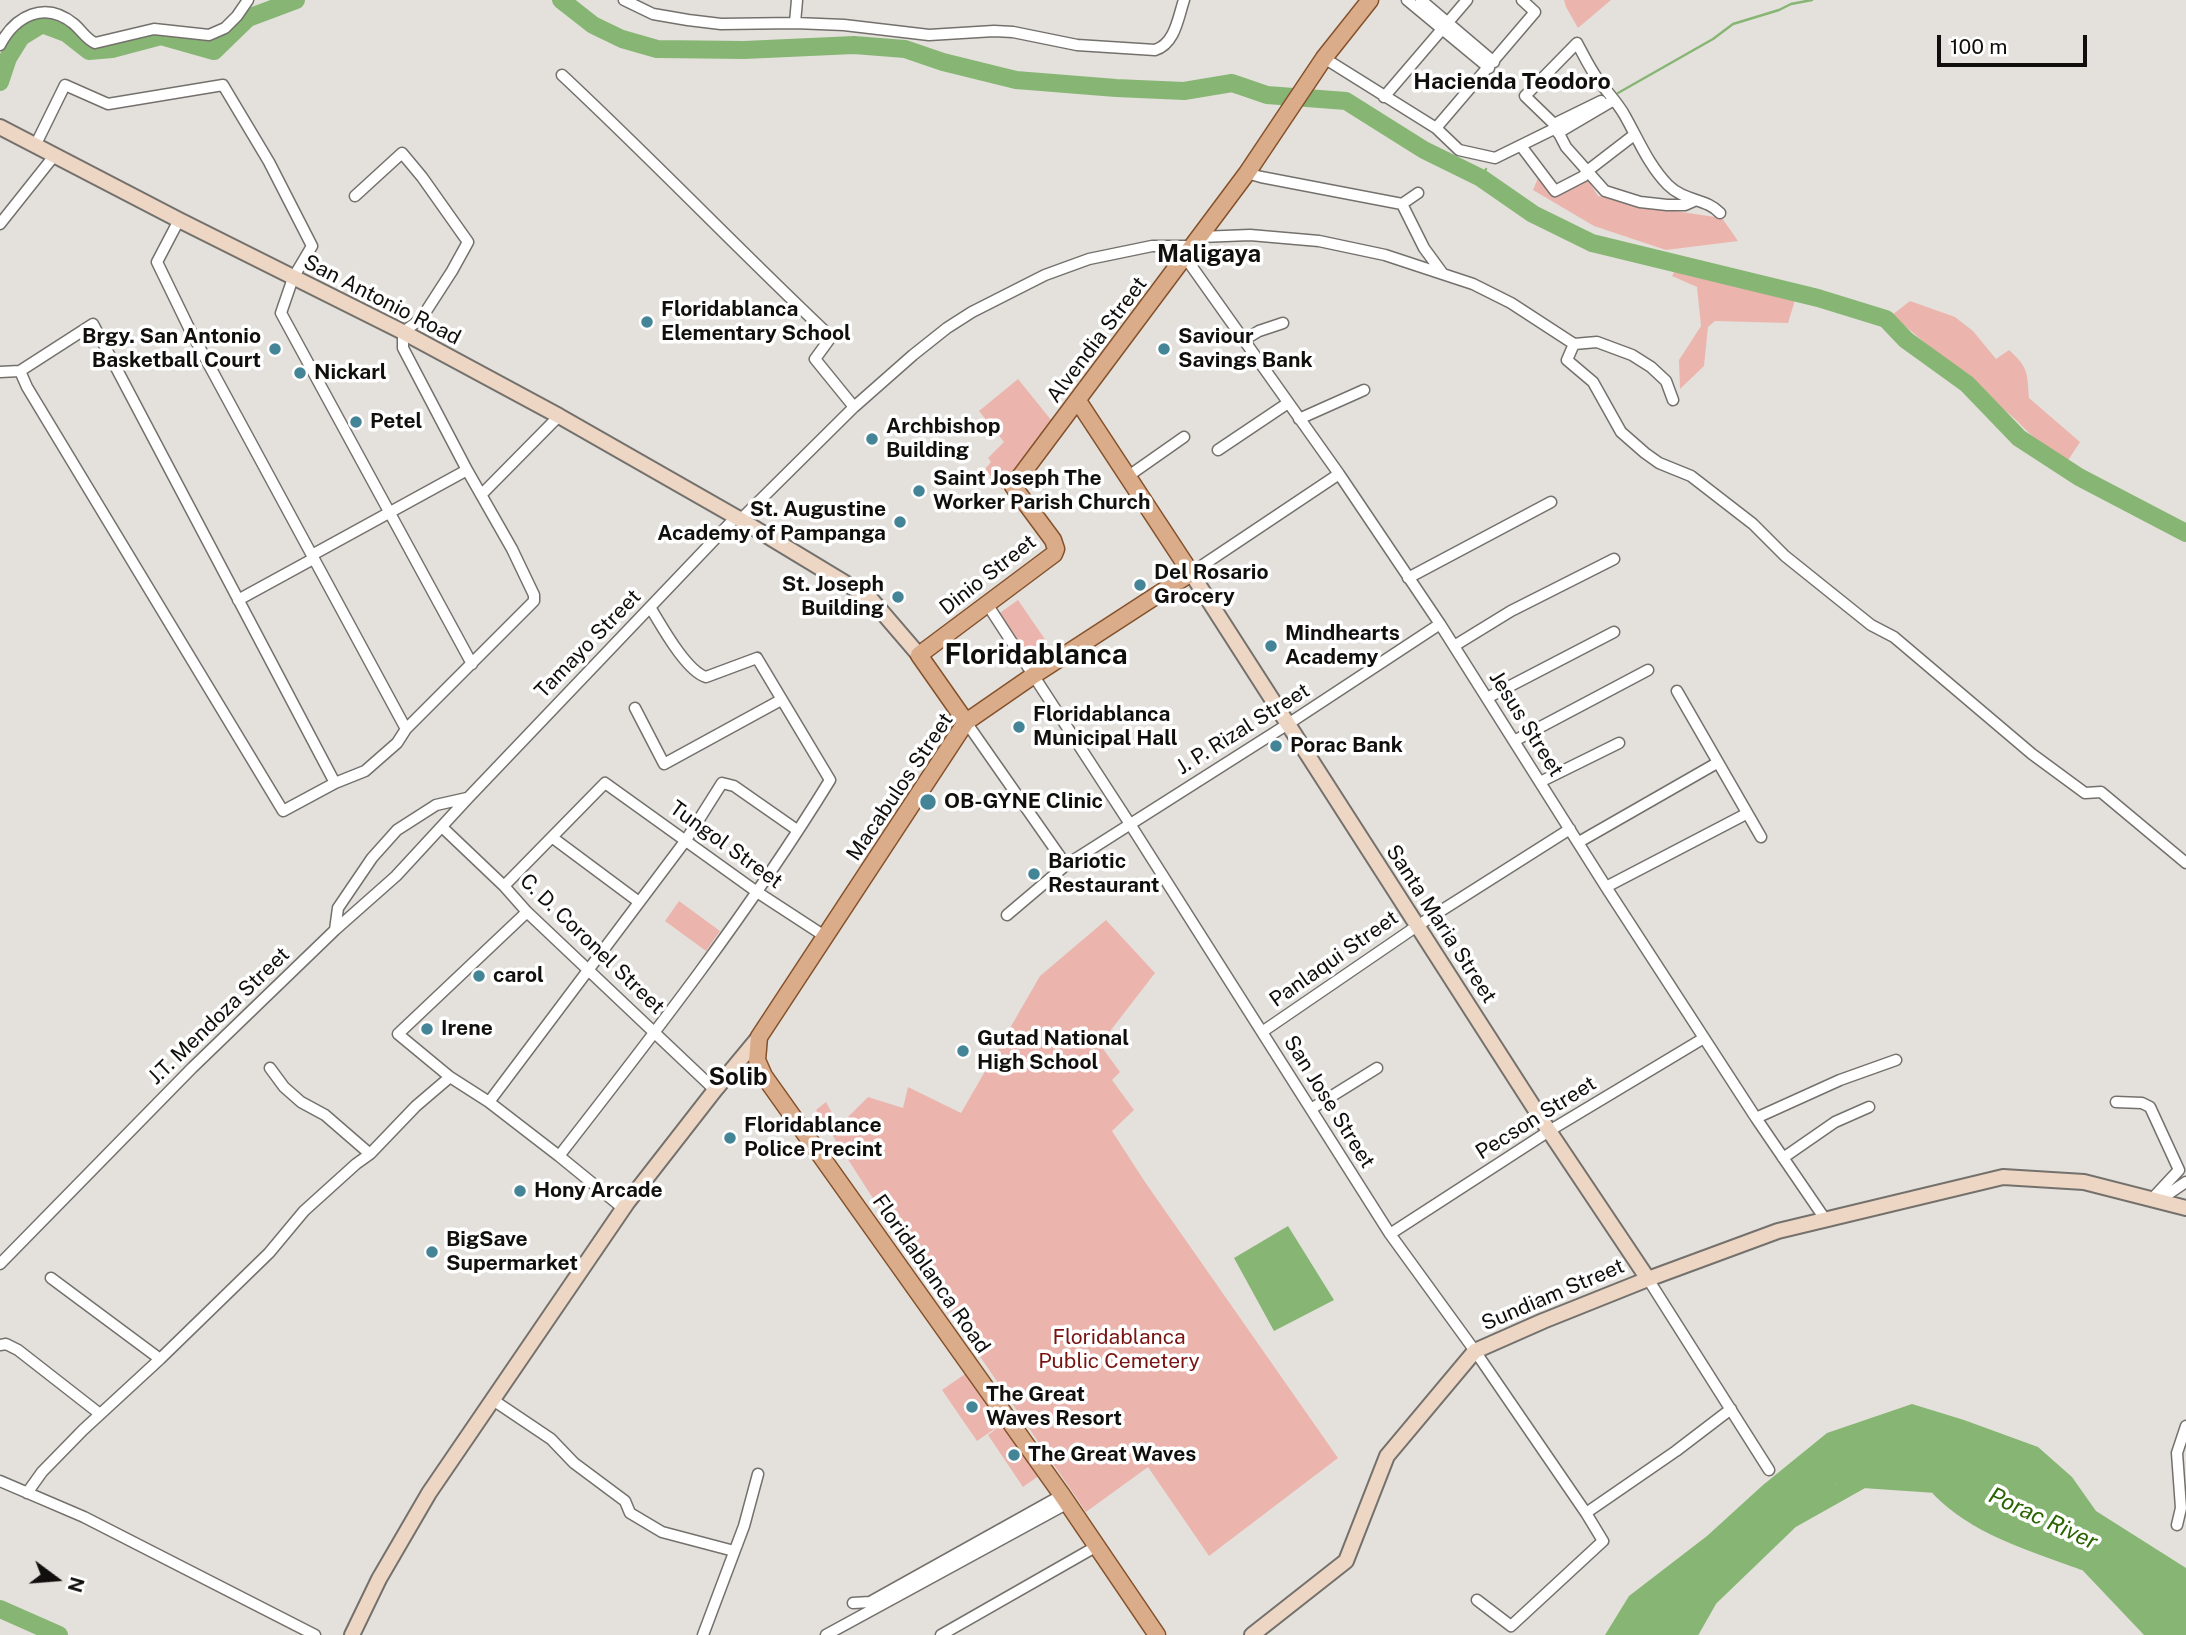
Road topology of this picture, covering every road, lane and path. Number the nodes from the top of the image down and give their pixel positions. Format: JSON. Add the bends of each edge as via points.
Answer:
{"nodes":[{"id":1,"x":247,"y":0,"type":"edge"},
{"id":2,"x":624,"y":0,"type":"edge"},
{"id":3,"x":797,"y":0,"type":"edge"},
{"id":4,"x":1184,"y":0,"type":"edge"},
{"id":5,"x":1370,"y":0,"type":"edge"},
{"id":6,"x":1408,"y":0,"type":"edge"},
{"id":7,"x":1420,"y":0,"type":"edge"},
{"id":8,"x":1467,"y":0,"type":"edge"},
{"id":9,"x":1522,"y":0,"type":"edge"},
{"id":10,"x":795,"y":23,"type":"junction"},
{"id":11,"x":1445,"y":26,"type":"junction"},
{"id":12,"x":0,"y":46,"type":"edge"},
{"id":13,"x":1321,"y":63,"type":"junction"},
{"id":14,"x":1491,"y":65,"type":"junction"},
{"id":15,"x":562,"y":75,"type":"dead end"},
{"id":16,"x":1384,"y":97,"type":"junction"},
{"id":17,"x":1612,"y":98,"type":"junction"},
{"id":18,"x":1436,"y":128,"type":"junction"},
{"id":19,"x":1556,"y":128,"type":"junction"},
{"id":20,"x":1,"y":129,"type":"edge"},
{"id":21,"x":1634,"y":135,"type":"junction"},
{"id":22,"x":34,"y":146,"type":"junction"},
{"id":23,"x":1521,"y":146,"type":"junction"},
{"id":24,"x":54,"y":156,"type":"junction"},
{"id":25,"x":1586,"y":172,"type":"junction"},
{"id":26,"x":1247,"y":173,"type":"junction"},
{"id":27,"x":1418,"y":193,"type":"dead end"},
{"id":28,"x":355,"y":197,"type":"dead end"},
{"id":29,"x":1694,"y":201,"type":"junction"},
{"id":30,"x":1402,"y":204,"type":"junction"},
{"id":31,"x":1720,"y":213,"type":"dead end"},
{"id":32,"x":178,"y":220,"type":"junction"},
{"id":33,"x":0,"y":224,"type":"edge"},
{"id":34,"x":1198,"y":238,"type":"junction"},
{"id":35,"x":1443,"y":274,"type":"junction"},
{"id":36,"x":293,"y":278,"type":"junction"},
{"id":37,"x":1283,"y":323,"type":"dead end"},
{"id":38,"x":402,"y":332,"type":"junction"},
{"id":39,"x":1244,"y":340,"type":"junction"},
{"id":40,"x":1574,"y":344,"type":"junction"},
{"id":41,"x":20,"y":371,"type":"junction"},
{"id":42,"x":0,"y":372,"type":"edge"},
{"id":43,"x":1364,"y":390,"type":"dead end"},
{"id":44,"x":1673,"y":400,"type":"dead end"},
{"id":45,"x":1079,"y":401,"type":"junction"},
{"id":46,"x":1288,"y":402,"type":"junction"},
{"id":47,"x":854,"y":407,"type":"junction"},
{"id":48,"x":559,"y":416,"type":"junction"},
{"id":49,"x":1299,"y":419,"type":"junction"},
{"id":50,"x":1184,"y":437,"type":"dead end"},
{"id":51,"x":1218,"y":450,"type":"dead end"},
{"id":52,"x":467,"y":470,"type":"junction"},
{"id":53,"x":1339,"y":474,"type":"junction"},
{"id":54,"x":1127,"y":477,"type":"junction"},
{"id":55,"x":1013,"y":486,"type":"joint"},
{"id":56,"x":482,"y":494,"type":"junction"},
{"id":57,"x":1551,"y":502,"type":"dead end"},
{"id":58,"x":390,"y":513,"type":"junction"},
{"id":59,"x":738,"y":519,"type":"junction"},
{"id":60,"x":312,"y":557,"type":"junction"},
{"id":61,"x":1614,"y":559,"type":"dead end"},
{"id":62,"x":1191,"y":573,"type":"junction"},
{"id":63,"x":1408,"y":578,"type":"junction"},
{"id":64,"x":238,"y":600,"type":"junction"},
{"id":65,"x":987,"y":604,"type":"junction"},
{"id":66,"x":649,"y":607,"type":"junction"},
{"id":67,"x":1440,"y":624,"type":"junction"},
{"id":68,"x":1614,"y":632,"type":"dead end"},
{"id":69,"x":1454,"y":646,"type":"junction"},
{"id":70,"x":919,"y":655,"type":"junction"},
{"id":71,"x":472,"y":664,"type":"junction"},
{"id":72,"x":1648,"y":670,"type":"dead end"},
{"id":73,"x":1034,"y":674,"type":"junction"},
{"id":74,"x":1677,"y":691,"type":"dead end"},
{"id":75,"x":1487,"y":698,"type":"junction"},
{"id":76,"x":781,"y":701,"type":"junction"},
{"id":77,"x":635,"y":708,"type":"dead end"},
{"id":78,"x":966,"y":722,"type":"junction"},
{"id":79,"x":1287,"y":724,"type":"junction"},
{"id":80,"x":406,"y":729,"type":"junction"},
{"id":81,"x":1514,"y":741,"type":"junction"},
{"id":82,"x":1619,"y":743,"type":"dead end"},
{"id":83,"x":1717,"y":763,"type":"junction"},
{"id":84,"x":1540,"y":782,"type":"junction"},
{"id":85,"x":335,"y":783,"type":"junction"},
{"id":86,"x":468,"y":798,"type":"junction"},
{"id":87,"x":1746,"y":814,"type":"junction"},
{"id":88,"x":1130,"y":824,"type":"junction"},
{"id":89,"x":442,"y":827,"type":"junction"},
{"id":90,"x":1570,"y":829,"type":"junction"},
{"id":91,"x":797,"y":830,"type":"junction"},
{"id":92,"x":553,"y":838,"type":"junction"},
{"id":93,"x":1761,"y":838,"type":"dead end"},
{"id":94,"x":686,"y":840,"type":"junction"},
{"id":95,"x":1579,"y":842,"type":"junction"},
{"id":96,"x":2186,"y":863,"type":"edge"},
{"id":97,"x":1066,"y":865,"type":"junction"},
{"id":98,"x":504,"y":886,"type":"junction"},
{"id":99,"x":1606,"y":887,"type":"junction"},
{"id":100,"x":757,"y":892,"type":"junction"},
{"id":101,"x":639,"y":902,"type":"junction"},
{"id":102,"x":527,"y":912,"type":"junction"},
{"id":103,"x":1007,"y":915,"type":"dead end"},
{"id":104,"x":1417,"y":926,"type":"junction"},
{"id":105,"x":335,"y":930,"type":"junction"},
{"id":106,"x":826,"y":937,"type":"junction"},
{"id":107,"x":590,"y":970,"type":"junction"},
{"id":108,"x":655,"y":1032,"type":"junction"},
{"id":109,"x":1262,"y":1032,"type":"junction"},
{"id":110,"x":759,"y":1037,"type":"junction"},
{"id":111,"x":1704,"y":1038,"type":"junction"},
{"id":112,"x":1896,"y":1060,"type":"dead end"},
{"id":113,"x":270,"y":1068,"type":"dead end"},
{"id":114,"x":1377,"y":1068,"type":"dead end"},
{"id":115,"x":450,"y":1077,"type":"junction"},
{"id":116,"x":715,"y":1090,"type":"junction"},
{"id":117,"x":489,"y":1102,"type":"junction"},
{"id":118,"x":2116,"y":1102,"type":"dead end"},
{"id":119,"x":1869,"y":1107,"type":"dead end"},
{"id":120,"x":1311,"y":1110,"type":"junction"},
{"id":121,"x":1756,"y":1118,"type":"junction"},
{"id":122,"x":1549,"y":1131,"type":"junction"},
{"id":123,"x":370,"y":1154,"type":"junction"},
{"id":124,"x":559,"y":1156,"type":"junction"},
{"id":125,"x":1783,"y":1158,"type":"junction"},
{"id":126,"x":2186,"y":1182,"type":"edge"},
{"id":127,"x":2155,"y":1200,"type":"junction"},
{"id":128,"x":2186,"y":1208,"type":"edge"},
{"id":129,"x":624,"y":1209,"type":"junction"},
{"id":130,"x":1825,"y":1219,"type":"junction"},
{"id":131,"x":1390,"y":1234,"type":"junction"},
{"id":132,"x":0,"y":1264,"type":"edge"},
{"id":133,"x":51,"y":1278,"type":"dead end"},
{"id":134,"x":1648,"y":1279,"type":"junction"},
{"id":135,"x":0,"y":1345,"type":"edge"},
{"id":136,"x":1475,"y":1351,"type":"junction"},
{"id":137,"x":160,"y":1359,"type":"junction"},
{"id":138,"x":493,"y":1400,"type":"junction"},
{"id":139,"x":1731,"y":1409,"type":"junction"},
{"id":140,"x":100,"y":1414,"type":"junction"},
{"id":141,"x":2186,"y":1426,"type":"edge"},
{"id":142,"x":1769,"y":1470,"type":"dead end"},
{"id":143,"x":758,"y":1474,"type":"dead end"},
{"id":144,"x":0,"y":1481,"type":"edge"},
{"id":145,"x":2183,"y":1483,"type":"edge"},
{"id":146,"x":27,"y":1493,"type":"junction"},
{"id":147,"x":1065,"y":1499,"type":"junction"},
{"id":148,"x":1586,"y":1513,"type":"junction"},
{"id":149,"x":2177,"y":1525,"type":"dead end"},
{"id":150,"x":1097,"y":1546,"type":"junction"},
{"id":151,"x":734,"y":1551,"type":"junction"},
{"id":152,"x":1476,"y":1600,"type":"dead end"},
{"id":153,"x":853,"y":1603,"type":"dead end"},
{"id":154,"x":315,"y":1635,"type":"edge"},
{"id":155,"x":352,"y":1635,"type":"edge"},
{"id":156,"x":703,"y":1635,"type":"edge"},
{"id":157,"x":826,"y":1635,"type":"edge"},
{"id":158,"x":941,"y":1635,"type":"edge"},
{"id":159,"x":1157,"y":1635,"type":"edge"},
{"id":160,"x":1252,"y":1635,"type":"edge"}],
"edges":[{"from":1,"to":12,"type":"street","via":[[225,28],[209,35],[154,29],[95,43],[73,23],[41,13],[18,21]]},
{"from":2,"to":10,"type":"street","via":[[653,14],[688,20]]},
{"from":3,"to":10,"type":"street"},
{"from":4,"to":10,"type":"street","via":[[1171,38],[1155,50],[1077,45],[1013,32],[929,35]]},
{"from":5,"to":13,"type":"main road","name":"Alvendia Street"},
{"from":6,"to":11,"type":"street"},
{"from":7,"to":11,"type":"street"},
{"from":8,"to":11,"type":"street"},
{"from":9,"to":14,"type":"street","via":[[1535,12]]},
{"from":11,"to":14,"type":"street"},
{"from":11,"to":16,"type":"street"},
{"from":13,"to":16,"type":"street"},
{"from":13,"to":26,"type":"main road","name":"Alvendia Street"},
{"from":14,"to":18,"type":"street"},
{"from":15,"to":47,"type":"street","via":[[831,337],[814,359]]},
{"from":16,"to":18,"type":"street"},
{"from":17,"to":19,"type":"street"},
{"from":17,"to":19,"type":"street","via":[[1577,43],[1525,96]]},
{"from":17,"to":21,"type":"street"},
{"from":18,"to":23,"type":"street","via":[[1459,150],[1494,158]]},
{"from":19,"to":23,"type":"street"},
{"from":19,"to":25,"type":"street"},
{"from":20,"to":22,"type":"street","name":"San Antonio Road"},
{"from":21,"to":25,"type":"street"},
{"from":21,"to":29,"type":"street","via":[[1664,181],[1677,194]]},
{"from":22,"to":24,"type":"street","name":"San Antonio Road"},
{"from":22,"to":36,"type":"street","via":[[65,85],[108,104],[223,85],[312,246]]},
{"from":23,"to":25,"type":"street","via":[[1555,191]]},
{"from":24,"to":32,"type":"street","name":"San Antonio Road"},
{"from":24,"to":33,"type":"street"},
{"from":25,"to":29,"type":"street","via":[[1605,191],[1640,202],[1685,205]]},
{"from":26,"to":30,"type":"street"},
{"from":26,"to":34,"type":"main road","name":"Alvendia Street"},
{"from":27,"to":30,"type":"street"},
{"from":28,"to":38,"type":"street","via":[[402,152],[468,242],[421,319]]},
{"from":29,"to":31,"type":"street"},
{"from":30,"to":35,"type":"street"},
{"from":32,"to":36,"type":"street","name":"San Antonio Road"},
{"from":32,"to":60,"type":"street","via":[[157,262]]},
{"from":34,"to":35,"type":"street","name":"Tamayo Street","via":[[1250,235],[1319,241]]},
{"from":34,"to":39,"type":"street","name":"Jesus Street"},
{"from":34,"to":45,"type":"main road","name":"Alvendia Street"},
{"from":34,"to":47,"type":"street","name":"Tamayo Street","via":[[1089,259],[1045,275],[947,328]]},
{"from":35,"to":40,"type":"street","name":"Tamayo Street","via":[[1511,303]]},
{"from":36,"to":38,"type":"street","name":"San Antonio Road"},
{"from":36,"to":58,"type":"street","via":[[281,313]]},
{"from":37,"to":39,"type":"street"},
{"from":38,"to":48,"type":"street","name":"San Antonio Road"},
{"from":38,"to":52,"type":"street","via":[[403,348]]},
{"from":39,"to":46,"type":"street","name":"Jesus Street"},
{"from":40,"to":44,"type":"street","via":[[1597,342],[1632,355],[1666,381]]},
{"from":40,"to":96,"type":"street","via":[[1567,360],[1593,382],[1621,432],[1645,453],[1691,475],[2032,754],[2085,793],[2101,792]]},
{"from":41,"to":42,"type":"street"},
{"from":41,"to":64,"type":"street","via":[[93,324]]},
{"from":41,"to":85,"type":"street","via":[[283,811]]},
{"from":43,"to":49,"type":"street"},
{"from":45,"to":54,"type":"main road","name":"Santa Maria Street"},
{"from":45,"to":55,"type":"main road","name":"Alvendia Street"},
{"from":46,"to":49,"type":"street","name":"Jesus Street"},
{"from":46,"to":51,"type":"street"},
{"from":47,"to":59,"type":"street","name":"Tamayo Street"},
{"from":48,"to":56,"type":"street"},
{"from":48,"to":59,"type":"street","name":"San Antonio Road"},
{"from":49,"to":53,"type":"street","name":"Jesus Street"},
{"from":50,"to":54,"type":"street"},
{"from":52,"to":56,"type":"street"},
{"from":52,"to":58,"type":"street"},
{"from":53,"to":62,"type":"street","name":"Macabulos Street"},
{"from":53,"to":63,"type":"street","name":"Jesus Street"},
{"from":54,"to":62,"type":"main road","name":"Santa Maria Street"},
{"from":55,"to":65,"type":"main road","name":"Dinio Street","via":[[1056,549],[1051,558]]},
{"from":56,"to":71,"type":"street","via":[[534,601]]},
{"from":57,"to":63,"type":"street"},
{"from":58,"to":60,"type":"street"},
{"from":58,"to":71,"type":"street"},
{"from":59,"to":66,"type":"street","name":"Tamayo Street"},
{"from":59,"to":70,"type":"street","name":"San Antonio Road","via":[[870,598]]},
{"from":60,"to":64,"type":"street"},
{"from":60,"to":80,"type":"street"},
{"from":61,"to":69,"type":"street","via":[[1511,611]]},
{"from":62,"to":73,"type":"main road","name":"Macabulos Street"},
{"from":62,"to":79,"type":"street","name":"Santa Maria Street"},
{"from":63,"to":67,"type":"street","name":"Jesus Street"},
{"from":64,"to":85,"type":"street"},
{"from":65,"to":70,"type":"main road","name":"Dinio Street"},
{"from":65,"to":73,"type":"street","name":"San Jose Street"},
{"from":66,"to":76,"type":"street","via":[[699,675],[706,677],[757,658]]},
{"from":66,"to":86,"type":"street","name":"Tamayo Street"},
{"from":67,"to":69,"type":"street","name":"Jesus Street"},
{"from":67,"to":79,"type":"street","name":"J. P. Rizal Street"},
{"from":68,"to":75,"type":"street"},
{"from":69,"to":75,"type":"street","name":"Jesus Street"},
{"from":70,"to":78,"type":"main road"},
{"from":71,"to":80,"type":"street"},
{"from":72,"to":81,"type":"street"},
{"from":73,"to":78,"type":"main road","name":"Macabulos Street"},
{"from":73,"to":88,"type":"street","name":"San Jose Street"},
{"from":74,"to":83,"type":"street"},
{"from":75,"to":81,"type":"street","name":"Jesus Street"},
{"from":76,"to":77,"type":"street","via":[[664,764]]},
{"from":76,"to":91,"type":"street","via":[[830,780]]},
{"from":78,"to":97,"type":"street"},
{"from":78,"to":106,"type":"main road","name":"Macabulos Street"},
{"from":79,"to":88,"type":"street","name":"J. P. Rizal Street"},
{"from":79,"to":104,"type":"street","name":"Santa Maria Street"},
{"from":80,"to":85,"type":"street","via":[[365,771]]},
{"from":81,"to":84,"type":"street","name":"Jesus Street"},
{"from":82,"to":84,"type":"street"},
{"from":83,"to":87,"type":"street"},
{"from":83,"to":95,"type":"street"},
{"from":84,"to":90,"type":"street","name":"Jesus Street"},
{"from":86,"to":89,"type":"street","name":"J.T. Mendoza Street"},
{"from":86,"to":105,"type":"street","via":[[436,805],[397,830],[338,908]]},
{"from":87,"to":93,"type":"street"},
{"from":87,"to":99,"type":"street"},
{"from":88,"to":97,"type":"street","name":"J. P. Rizal Street"},
{"from":88,"to":109,"type":"street","name":"San Jose Street"},
{"from":89,"to":98,"type":"street","name":"C. D. Coronel Street"},
{"from":89,"to":105,"type":"street","name":"J.T. Mendoza Street"},
{"from":90,"to":95,"type":"street","name":"Jesus Street"},
{"from":90,"to":104,"type":"street","name":"Panlaqui Street"},
{"from":91,"to":94,"type":"street","via":[[734,786],[722,783]]},
{"from":91,"to":100,"type":"street"},
{"from":92,"to":94,"type":"street","name":"Tungol Street","via":[[605,783]]},
{"from":92,"to":98,"type":"street"},
{"from":92,"to":101,"type":"street"},
{"from":94,"to":100,"type":"street","name":"Tungol Street"},
{"from":94,"to":101,"type":"street"},
{"from":95,"to":99,"type":"street","name":"Jesus Street"},
{"from":97,"to":103,"type":"street","name":"J. P. Rizal Street"},
{"from":98,"to":102,"type":"street","name":"C. D. Coronel Street"},
{"from":99,"to":111,"type":"street","name":"Jesus Street"},
{"from":100,"to":106,"type":"street","name":"Tungol Street"},
{"from":100,"to":108,"type":"street"},
{"from":101,"to":107,"type":"street"},
{"from":102,"to":107,"type":"street","name":"C. D. Coronel Street"},
{"from":102,"to":115,"type":"street","via":[[398,1034]]},
{"from":104,"to":109,"type":"street","name":"Panlaqui Street"},
{"from":104,"to":122,"type":"street","name":"Santa Maria Street"},
{"from":105,"to":132,"type":"street","name":"J.T. Mendoza Street"},
{"from":106,"to":110,"type":"main road","name":"Macabulos Street"},
{"from":107,"to":108,"type":"street","name":"C. D. Coronel Street"},
{"from":107,"to":117,"type":"street"},
{"from":108,"to":116,"type":"street","name":"C. D. Coronel Street"},
{"from":108,"to":124,"type":"street"},
{"from":109,"to":120,"type":"street","name":"San Jose Street"},
{"from":110,"to":116,"type":"street"},
{"from":110,"to":147,"type":"main road","name":"Floridablanca Road","via":[[757,1060],[764,1076]]},
{"from":111,"to":121,"type":"street","name":"Jesus Street"},
{"from":111,"to":122,"type":"street","name":"Pecson Street"},
{"from":112,"to":121,"type":"street"},
{"from":113,"to":123,"type":"street","via":[[301,1102],[325,1115]]},
{"from":114,"to":120,"type":"street"},
{"from":115,"to":117,"type":"street"},
{"from":115,"to":123,"type":"street"},
{"from":116,"to":129,"type":"street"},
{"from":117,"to":124,"type":"street"},
{"from":118,"to":127,"type":"street","via":[[2150,1107],[2179,1171]]},
{"from":119,"to":125,"type":"street","via":[[1835,1122]]},
{"from":120,"to":131,"type":"street","name":"San Jose Street"},
{"from":121,"to":125,"type":"street","name":"Jesus Street"},
{"from":122,"to":131,"type":"street","name":"Pecson Street"},
{"from":122,"to":134,"type":"street","name":"Santa Maria Street"},
{"from":123,"to":137,"type":"street","via":[[304,1210],[269,1253]]},
{"from":124,"to":129,"type":"street"},
{"from":125,"to":130,"type":"street","name":"Jesus Street"},
{"from":126,"to":127,"type":"street"},
{"from":127,"to":128,"type":"street","name":"Sundiam Street"},
{"from":127,"to":130,"type":"street","name":"Sundiam Street","via":[[2084,1182],[2003,1177]]},
{"from":129,"to":138,"type":"street"},
{"from":130,"to":134,"type":"street","name":"Sundiam Street","via":[[1778,1231]]},
{"from":131,"to":136,"type":"street","name":"San Jose Street"},
{"from":133,"to":137,"type":"street"},
{"from":134,"to":136,"type":"street","name":"Sundiam Street"},
{"from":134,"to":139,"type":"street","name":"Santa Maria Street"},
{"from":135,"to":140,"type":"street","via":[[18,1350]]},
{"from":136,"to":148,"type":"street","name":"San Jose Street"},
{"from":136,"to":160,"type":"street","name":"Sundiam Street","via":[[1387,1456],[1346,1561]]},
{"from":137,"to":140,"type":"street"},
{"from":138,"to":151,"type":"street","via":[[551,1439],[574,1464],[625,1501],[630,1513],[662,1532]]},
{"from":138,"to":155,"type":"street","via":[[429,1493]]},
{"from":139,"to":142,"type":"street","name":"Santa Maria Street"},
{"from":139,"to":148,"type":"street"},
{"from":140,"to":146,"type":"street"},
{"from":141,"to":145,"type":"street","via":[[2177,1453]]},
{"from":143,"to":151,"type":"street"},
{"from":144,"to":146,"type":"street"},
{"from":145,"to":149,"type":"street"},
{"from":146,"to":154,"type":"street","via":[[84,1517]]},
{"from":147,"to":150,"type":"main road","name":"Floridablanca Road"},
{"from":147,"to":153,"type":"street","via":[[870,1602]]},
{"from":147,"to":157,"type":"street"},
{"from":148,"to":152,"type":"street","name":"San Jose Street","via":[[1603,1541],[1511,1626]]},
{"from":150,"to":158,"type":"street"},
{"from":150,"to":159,"type":"main road","name":"Floridablanca Road"},
{"from":151,"to":156,"type":"street"}]}
